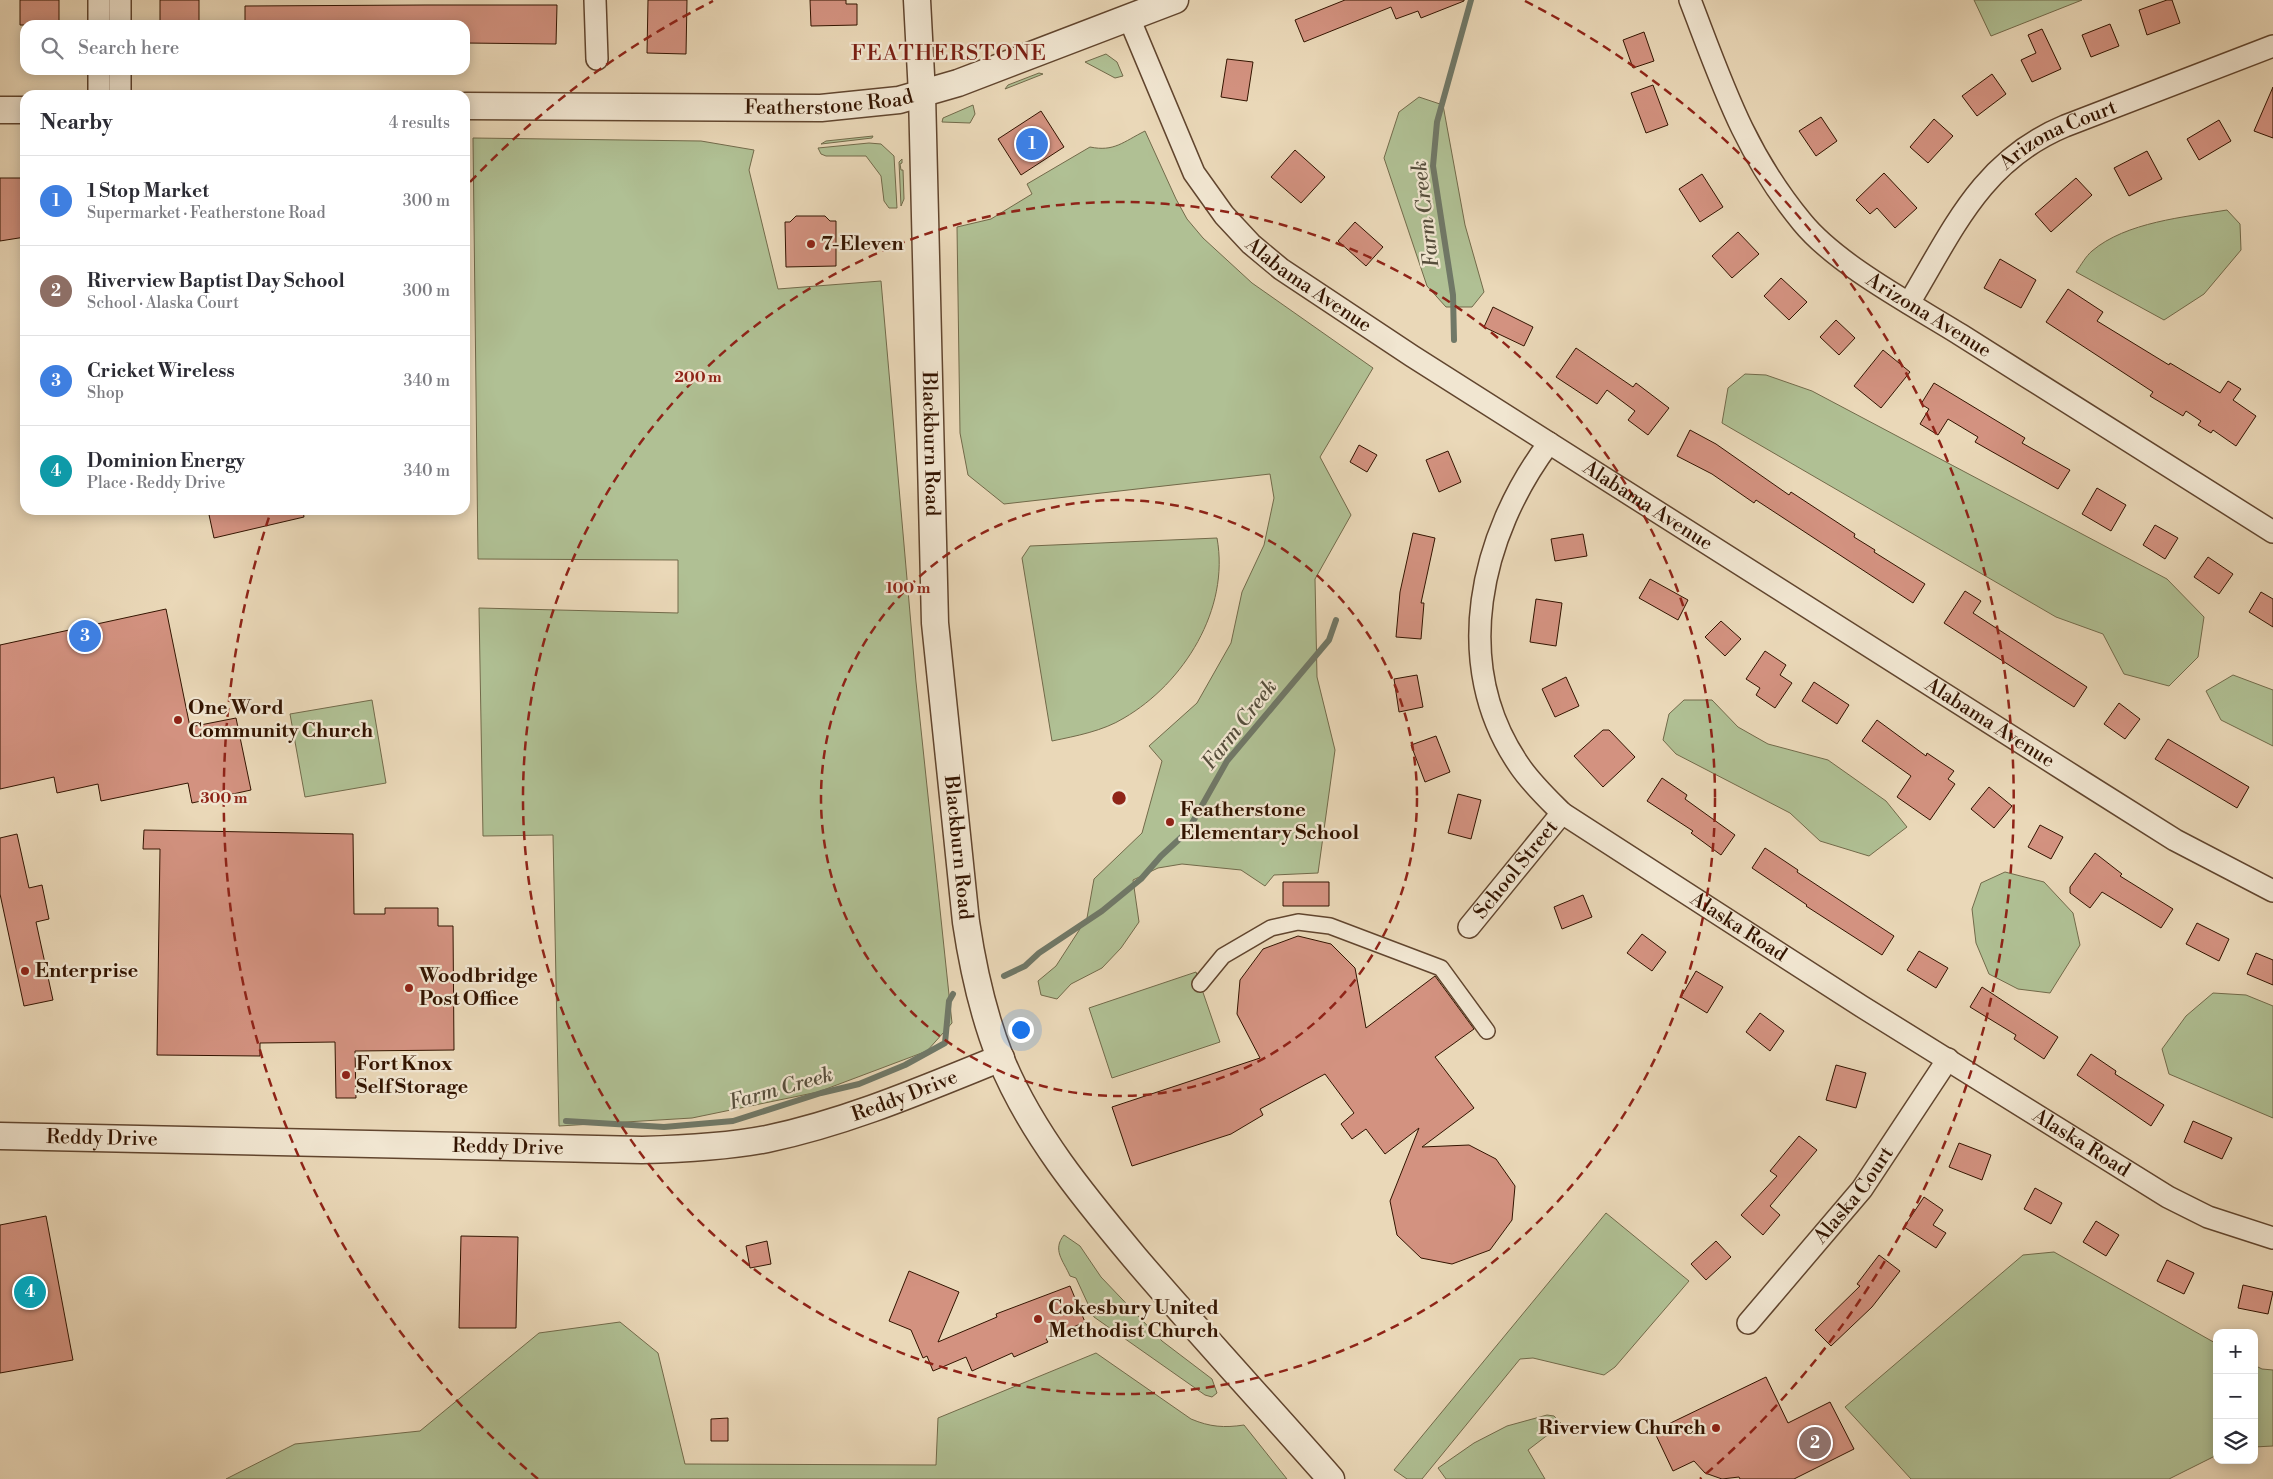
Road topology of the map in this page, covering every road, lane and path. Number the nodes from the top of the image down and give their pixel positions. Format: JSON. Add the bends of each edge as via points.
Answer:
{"nodes":[{"id":1,"x":99,"y":0,"type":"edge"},
{"id":2,"x":120,"y":0,"type":"edge"},
{"id":3,"x":596,"y":0,"type":"edge"},
{"id":4,"x":916,"y":0,"type":"edge"},
{"id":5,"x":1175,"y":0,"type":"edge"},
{"id":6,"x":1690,"y":0,"type":"edge"},
{"id":7,"x":1129,"y":18,"type":"junction"},
{"id":8,"x":99,"y":20,"type":"edge"},
{"id":9,"x":120,"y":20,"type":"edge"},
{"id":10,"x":2273,"y":46,"type":"edge"},
{"id":11,"x":597,"y":59,"type":"dead end"},
{"id":12,"x":99,"y":75,"type":"edge"},
{"id":13,"x":120,"y":75,"type":"edge"},
{"id":14,"x":99,"y":90,"type":"edge"},
{"id":15,"x":120,"y":90,"type":"edge"},
{"id":16,"x":922,"y":94,"type":"junction"},
{"id":17,"x":470,"y":106,"type":"edge"},
{"id":18,"x":0,"y":110,"type":"edge"},
{"id":19,"x":20,"y":110,"type":"edge"},
{"id":20,"x":1909,"y":303,"type":"junction"},
{"id":21,"x":1549,"y":443,"type":"junction"},
{"id":22,"x":2273,"y":532,"type":"edge"},
{"id":23,"x":1562,"y":813,"type":"junction"},
{"id":24,"x":2273,"y":891,"type":"edge"},
{"id":25,"x":1469,"y":927,"type":"dead end"},
{"id":26,"x":1200,"y":984,"type":"dead end"},
{"id":27,"x":1488,"y":1031,"type":"dead end"},
{"id":28,"x":1001,"y":1058,"type":"junction"},
{"id":29,"x":1948,"y":1059,"type":"junction"},
{"id":30,"x":0,"y":1136,"type":"edge"},
{"id":31,"x":2273,"y":1238,"type":"edge"},
{"id":32,"x":1748,"y":1323,"type":"dead end"},
{"id":33,"x":1331,"y":1479,"type":"edge"}],
"edges":[{"from":1,"to":8,"type":"street"},
{"from":2,"to":9,"type":"street"},
{"from":3,"to":11,"type":"street"},
{"from":4,"to":16,"type":"street","name":"Blackburn Road"},
{"from":5,"to":7,"type":"street","name":"Featherstone Road"},
{"from":6,"to":20,"type":"street","name":"Arizona Avenue","via":[[1742,131],[1777,190],[1803,224],[1834,253]]},
{"from":7,"to":16,"type":"street","name":"Featherstone Road"},
{"from":7,"to":21,"type":"street","name":"Alabama Avenue","via":[[1192,168],[1224,215],[1251,244],[1282,270]]},
{"from":10,"to":20,"type":"street","name":"Arizona Court","via":[[2065,126],[2025,147],[2005,162],[1976,194]]},
{"from":12,"to":14,"type":"street"},
{"from":13,"to":15,"type":"street"},
{"from":16,"to":17,"type":"street","name":"Featherstone Road","via":[[864,105],[809,109]]},
{"from":16,"to":28,"type":"street","name":"Blackburn Road","via":[[936,632],[966,922],[980,997]]},
{"from":18,"to":19,"type":"street"},
{"from":20,"to":22,"type":"street","name":"Arizona Avenue"},
{"from":21,"to":23,"type":"street","name":"Alaska Road","via":[[1532,465],[1498,534],[1487,572],[1478,640],[1486,690],[1502,737],[1524,772]]},
{"from":21,"to":24,"type":"street","name":"Alabama Avenue","via":[[2175,840]]},
{"from":23,"to":25,"type":"street","name":"School Street"},
{"from":23,"to":29,"type":"street","name":"Alaska Road"},
{"from":26,"to":27,"type":"street","via":[[1223,956],[1271,928],[1298,922],[1330,926],[1441,968]]},
{"from":28,"to":30,"type":"street","name":"Reddy Drive","via":[[895,1101],[822,1126],[766,1139],[710,1146],[642,1150]]},
{"from":28,"to":33,"type":"street","name":"Blackburn Road","via":[[1039,1131],[1106,1223]]},
{"from":29,"to":31,"type":"street","name":"Alaska Road","via":[[2168,1197],[2208,1217]]},
{"from":29,"to":32,"type":"street","name":"Alaska Court","via":[[1862,1189]]}]}
